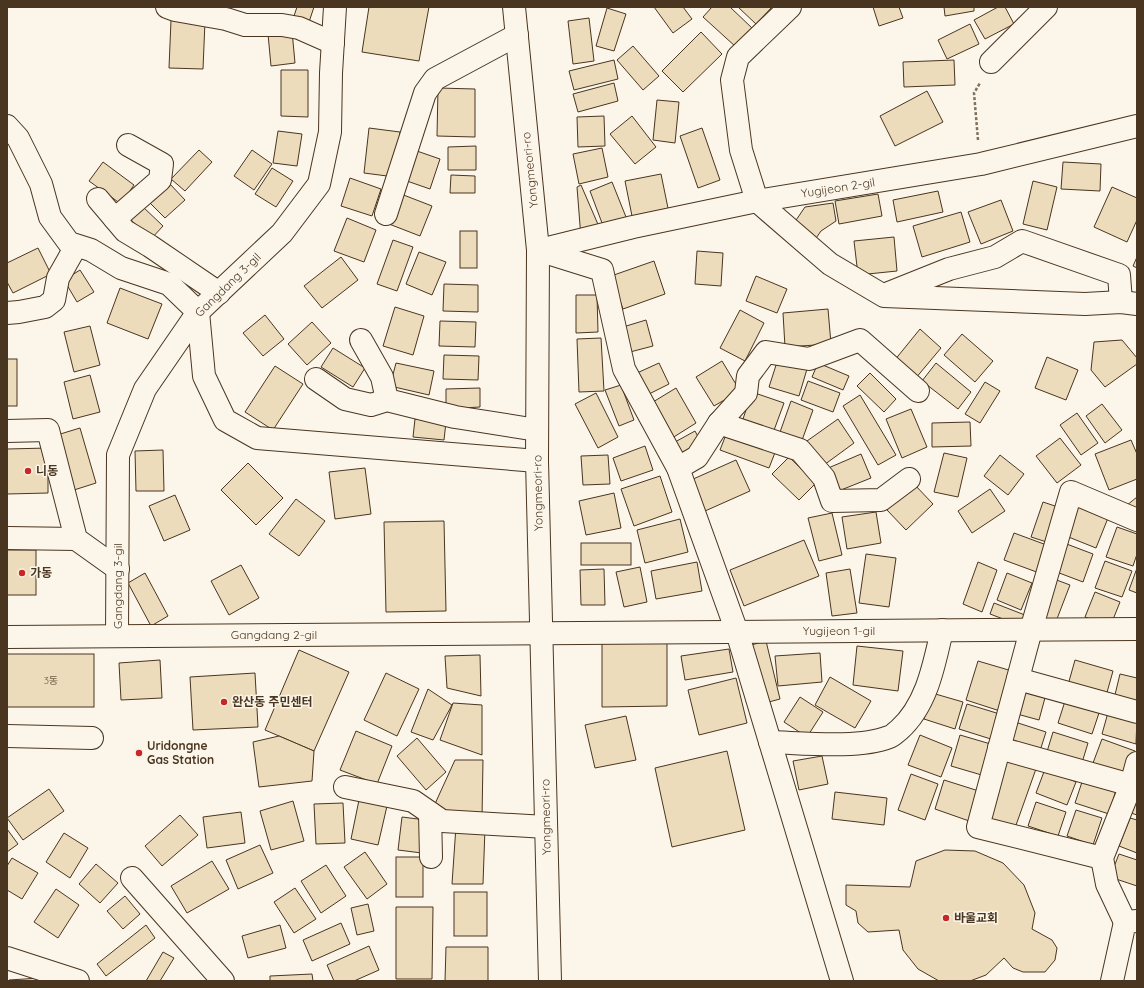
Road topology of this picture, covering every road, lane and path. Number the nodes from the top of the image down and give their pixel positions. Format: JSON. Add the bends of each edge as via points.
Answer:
{"nodes":[{"id":1,"x":166,"y":7,"type":"edge"},
{"id":2,"x":335,"y":7,"type":"edge"},
{"id":3,"x":514,"y":7,"type":"edge"},
{"id":4,"x":790,"y":7,"type":"edge"},
{"id":5,"x":1046,"y":7,"type":"edge"},
{"id":6,"x":517,"y":35,"type":"junction"},
{"id":7,"x":333,"y":43,"type":"junction"},
{"id":8,"x":991,"y":62,"type":"joint"},
{"id":9,"x":7,"y":126,"type":"edge"},
{"id":10,"x":1137,"y":126,"type":"edge"},
{"id":11,"x":128,"y":145,"type":"dead end"},
{"id":12,"x":981,"y":164,"type":"junction"},
{"id":13,"x":98,"y":199,"type":"dead end"},
{"id":14,"x":757,"y":201,"type":"junction"},
{"id":15,"x":386,"y":214,"type":"dead end"},
{"id":16,"x":115,"y":219,"type":"junction"},
{"id":17,"x":76,"y":246,"type":"junction"},
{"id":18,"x":538,"y":250,"type":"junction"},
{"id":19,"x":218,"y":293,"type":"junction"},
{"id":20,"x":884,"y":296,"type":"junction"},
{"id":21,"x":1129,"y":303,"type":"edge"},
{"id":22,"x":198,"y":312,"type":"junction"},
{"id":23,"x":7,"y":313,"type":"edge"},
{"id":24,"x":361,"y":340,"type":"dead end"},
{"id":25,"x":316,"y":379,"type":"dead end"},
{"id":26,"x":918,"y":391,"type":"dead end"},
{"id":27,"x":387,"y":400,"type":"junction"},
{"id":28,"x":719,"y":423,"type":"junction"},
{"id":29,"x":537,"y":430,"type":"junction"},
{"id":30,"x":7,"y":431,"type":"edge"},
{"id":31,"x":537,"y":461,"type":"junction"},
{"id":32,"x":678,"y":468,"type":"junction"},
{"id":33,"x":909,"y":479,"type":"dead end"},
{"id":34,"x":1137,"y":520,"type":"edge"},
{"id":35,"x":7,"y":538,"type":"edge"},
{"id":36,"x":76,"y":539,"type":"junction"},
{"id":37,"x":118,"y":569,"type":"junction"},
{"id":38,"x":1137,"y":629,"type":"edge"},
{"id":39,"x":942,"y":630,"type":"junction"},
{"id":40,"x":1031,"y":630,"type":"junction"},
{"id":41,"x":738,"y":632,"type":"junction"},
{"id":42,"x":541,"y":633,"type":"junction"},
{"id":43,"x":117,"y":636,"type":"junction"},
{"id":44,"x":7,"y":637,"type":"edge"},
{"id":45,"x":1018,"y":679,"type":"junction"},
{"id":46,"x":1137,"y":712,"type":"edge"},
{"id":47,"x":7,"y":736,"type":"edge"},
{"id":48,"x":92,"y":738,"type":"dead end"},
{"id":49,"x":770,"y":742,"type":"junction"},
{"id":50,"x":999,"y":748,"type":"junction"},
{"id":51,"x":1137,"y":763,"type":"edge"},
{"id":52,"x":1131,"y":785,"type":"junction"},
{"id":53,"x":345,"y":787,"type":"dead end"},
{"id":54,"x":430,"y":813,"type":"junction"},
{"id":55,"x":546,"y":827,"type":"junction"},
{"id":56,"x":431,"y":857,"type":"dead end"},
{"id":57,"x":1102,"y":858,"type":"junction"},
{"id":58,"x":132,"y":878,"type":"dead end"},
{"id":59,"x":1131,"y":922,"type":"edge"},
{"id":60,"x":7,"y":958,"type":"edge"},
{"id":61,"x":78,"y":981,"type":"edge"},
{"id":62,"x":223,"y":981,"type":"edge"},
{"id":63,"x":550,"y":981,"type":"edge"},
{"id":64,"x":842,"y":981,"type":"edge"},
{"id":65,"x":1112,"y":981,"type":"edge"}],
"edges":[{"from":1,"to":7,"type":"street","via":[[245,25],[282,24],[299,28]]},
{"from":2,"to":7,"type":"street","name":"Gangdang 3-gil"},
{"from":3,"to":6,"type":"street","name":"Yongmeori-ro"},
{"from":4,"to":14,"type":"street","via":[[738,57],[732,80],[741,150]]},
{"from":5,"to":8,"type":"street"},
{"from":6,"to":15,"type":"street","via":[[435,79],[425,93]]},
{"from":6,"to":18,"type":"street","name":"Yongmeori-ro"},
{"from":7,"to":19,"type":"street","name":"Gangdang 3-gil","via":[[330,132],[319,184],[282,233]]},
{"from":8,"to":12,"type":"path","via":[[974,93]]},
{"from":9,"to":17,"type":"street","via":[[18,138],[41,184],[50,217],[69,243]]},
{"from":10,"to":12,"type":"street","name":"Yugijeon 2-gil"},
{"from":11,"to":16,"type":"street","via":[[162,164],[160,180]]},
{"from":12,"to":14,"type":"street","name":"Yugijeon 2-gil"},
{"from":13,"to":16,"type":"street"},
{"from":14,"to":18,"type":"street","name":"Yugijeon 2-gil"},
{"from":14,"to":20,"type":"street","via":[[830,264]]},
{"from":16,"to":19,"type":"street","via":[[125,232],[150,246]]},
{"from":17,"to":22,"type":"street","via":[[91,250],[121,268],[169,284]]},
{"from":17,"to":23,"type":"street","via":[[58,278],[54,300],[45,307]]},
{"from":18,"to":29,"type":"street","name":"Yongmeori-ro"},
{"from":18,"to":32,"type":"street","via":[[602,270],[624,369]]},
{"from":19,"to":22,"type":"street","name":"Gangdang 3-gil"},
{"from":20,"to":21,"type":"street","via":[[1085,304]]},
{"from":20,"to":21,"type":"street","via":[[949,269],[995,257],[1022,241],[1119,275]]},
{"from":22,"to":31,"type":"street","via":[[204,376],[225,420],[257,438]]},
{"from":22,"to":37,"type":"street","name":"Gangdang 3-gil","via":[[145,388],[118,455]]},
{"from":24,"to":27,"type":"street","via":[[382,378]]},
{"from":25,"to":27,"type":"street","via":[[345,399],[371,405]]},
{"from":26,"to":28,"type":"street","via":[[860,340],[809,359],[766,352],[748,376],[746,393]]},
{"from":27,"to":29,"type":"street","via":[[455,417]]},
{"from":28,"to":32,"type":"street","via":[[697,457]]},
{"from":28,"to":33,"type":"street","via":[[800,450],[824,478],[832,501],[881,500]]},
{"from":29,"to":31,"type":"street","name":"Yongmeori-ro"},
{"from":30,"to":36,"type":"street","via":[[48,430]]},
{"from":31,"to":42,"type":"street","name":"Yongmeori-ro"},
{"from":32,"to":41,"type":"street"},
{"from":34,"to":40,"type":"street","via":[[1070,492]]},
{"from":35,"to":36,"type":"street"},
{"from":36,"to":37,"type":"street"},
{"from":37,"to":43,"type":"street","name":"Gangdang 3-gil"},
{"from":38,"to":40,"type":"street","name":"Yugijeon 1-gil"},
{"from":39,"to":40,"type":"street","name":"Yugijeon 1-gil"},
{"from":39,"to":41,"type":"street","name":"Yugijeon 1-gil"},
{"from":39,"to":49,"type":"street","via":[[930,679],[918,706],[909,721],[890,737],[861,743]]},
{"from":40,"to":45,"type":"street"},
{"from":41,"to":42,"type":"street","name":"Yugijeon 1-gil"},
{"from":41,"to":49,"type":"street"},
{"from":42,"to":43,"type":"street","name":"Gangdang 2-gil"},
{"from":42,"to":55,"type":"street","name":"Yongmeori-ro"},
{"from":43,"to":44,"type":"street","name":"Gangdang 2-gil"},
{"from":45,"to":46,"type":"street"},
{"from":45,"to":50,"type":"street"},
{"from":47,"to":48,"type":"street"},
{"from":49,"to":64,"type":"street"},
{"from":50,"to":52,"type":"street"},
{"from":50,"to":57,"type":"street","via":[[978,827]]},
{"from":51,"to":52,"type":"street"},
{"from":52,"to":57,"type":"street"},
{"from":53,"to":54,"type":"street","via":[[413,801]]},
{"from":54,"to":55,"type":"street","via":[[442,821]]},
{"from":54,"to":56,"type":"street"},
{"from":55,"to":63,"type":"street","name":"Yongmeori-ro"},
{"from":57,"to":59,"type":"street","via":[[1107,884]]},
{"from":58,"to":62,"type":"street"},
{"from":59,"to":65,"type":"street"},
{"from":60,"to":61,"type":"street"}]}
